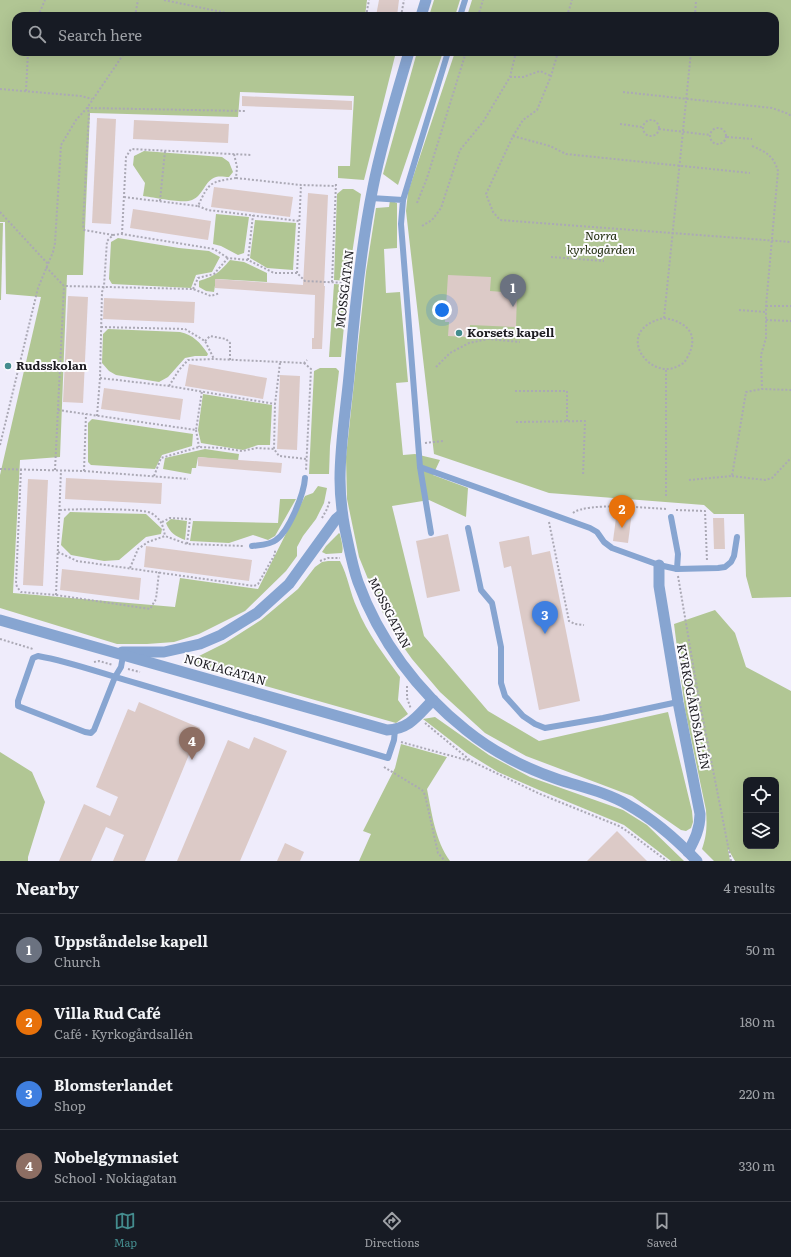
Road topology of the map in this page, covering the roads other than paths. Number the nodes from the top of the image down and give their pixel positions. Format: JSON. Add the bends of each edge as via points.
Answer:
{"nodes":[{"id":1,"x":426,"y":0,"type":"edge"},
{"id":2,"x":465,"y":0,"type":"edge"},
{"id":3,"x":422,"y":12,"type":"edge"},
{"id":4,"x":461,"y":12,"type":"edge"},
{"id":5,"x":408,"y":56,"type":"edge"},
{"id":6,"x":447,"y":56,"type":"edge"},
{"id":7,"x":371,"y":198,"type":"junction"},
{"id":8,"x":403,"y":200,"type":"junction"},
{"id":9,"x":420,"y":467,"type":"junction"},
{"id":10,"x":306,"y":478,"type":"road end"},
{"id":11,"x":342,"y":514,"type":"junction"},
{"id":12,"x":671,"y":517,"type":"dead end"},
{"id":13,"x":468,"y":528,"type":"dead end"},
{"id":14,"x":431,"y":533,"type":"dead end"},
{"id":15,"x":737,"y":537,"type":"dead end"},
{"id":16,"x":252,"y":546,"type":"road end"},
{"id":17,"x":659,"y":565,"type":"junction"},
{"id":18,"x":677,"y":569,"type":"junction"},
{"id":19,"x":0,"y":620,"type":"edge"},
{"id":20,"x":109,"y":652,"type":"junction"},
{"id":21,"x":123,"y":656,"type":"junction"},
{"id":22,"x":115,"y":678,"type":"junction"},
{"id":23,"x":433,"y":700,"type":"junction"},
{"id":24,"x":678,"y":702,"type":"junction"},
{"id":25,"x":395,"y":730,"type":"junction"},
{"id":26,"x":688,"y":852,"type":"junction"},
{"id":27,"x":697,"y":861,"type":"edge"}],
"edges":[{"from":1,"to":3,"type":"street"},
{"from":2,"to":4,"type":"lane"},
{"from":5,"to":7,"type":"street","name":"MOSSGATAN"},
{"from":6,"to":8,"type":"lane"},
{"from":7,"to":8,"type":"lane"},
{"from":7,"to":11,"type":"street","name":"MOSSGATAN","via":[[355,304],[341,453]]},
{"from":8,"to":9,"type":"lane","via":[[401,224]]},
{"from":9,"to":14,"type":"lane"},
{"from":9,"to":17,"type":"lane","via":[[597,532],[612,548]]},
{"from":10,"to":16,"type":"lane","via":[[301,498],[286,529],[276,540]]},
{"from":11,"to":20,"type":"street","via":[[289,584],[257,613],[221,635],[200,644],[164,652]]},
{"from":11,"to":23,"type":"street","name":"MOSSGATAN","via":[[352,564],[368,606],[409,674]]},
{"from":12,"to":18,"type":"lane","via":[[678,554]]},
{"from":13,"to":24,"type":"lane","via":[[481,590],[492,603],[501,647],[505,696],[523,716],[545,728]]},
{"from":15,"to":18,"type":"lane","via":[[734,556],[725,567]]},
{"from":17,"to":18,"type":"lane"},
{"from":17,"to":24,"type":"street","name":"KYRKOGÅRDSALLÉN","via":[[659,586]]},
{"from":19,"to":20,"type":"street","name":"NOKIAGATAN"},
{"from":20,"to":21,"type":"street","name":"NOKIAGATAN"},
{"from":21,"to":22,"type":"lane"},
{"from":21,"to":25,"type":"street","name":"NOKIAGATAN","via":[[377,728]]},
{"from":22,"to":22,"type":"lane","via":[[38,656],[33,658],[18,706],[79,730],[91,732]]},
{"from":22,"to":25,"type":"lane","via":[[388,758]]},
{"from":23,"to":25,"type":"street","via":[[412,721]]},
{"from":23,"to":26,"type":"street","name":"MOSSGATAN","via":[[466,730],[497,752],[556,779],[627,804],[649,818]]},
{"from":24,"to":26,"type":"street","name":"KYRKOGÅRDSALLÉN","via":[[700,814],[698,833]]},
{"from":26,"to":27,"type":"street","name":"MOSSGATAN"}]}
